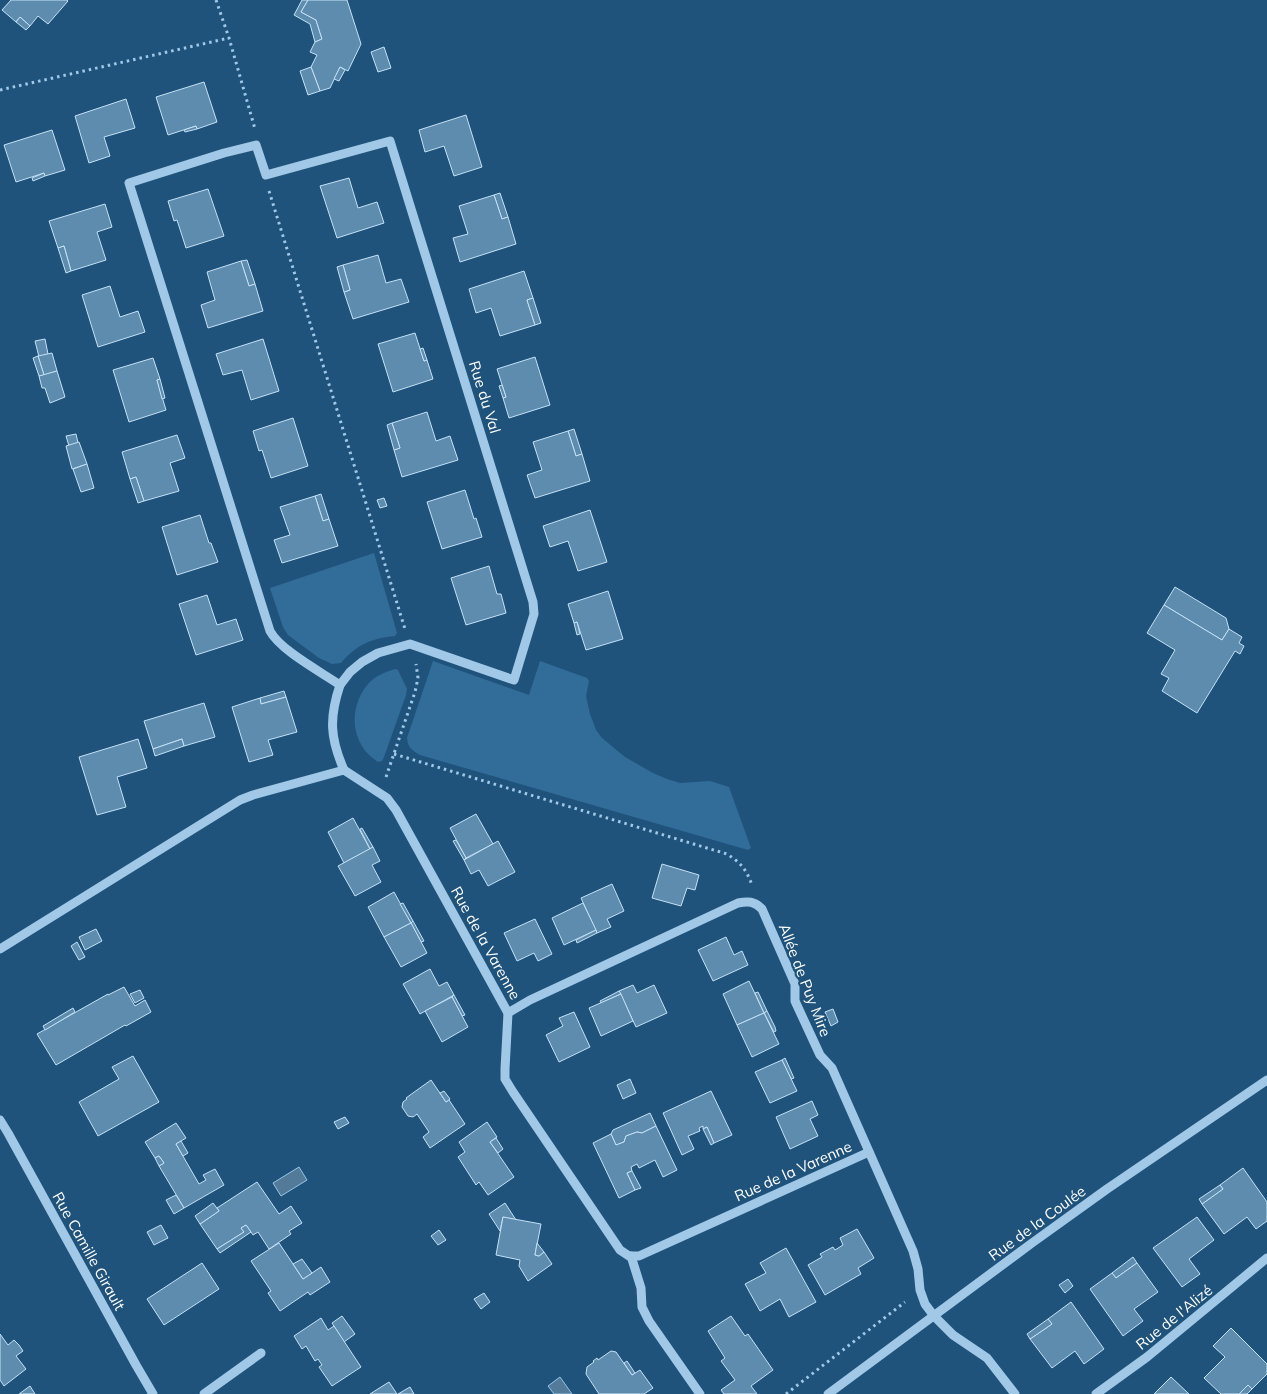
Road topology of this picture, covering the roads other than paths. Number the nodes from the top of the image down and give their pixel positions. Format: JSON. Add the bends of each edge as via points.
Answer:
{"nodes":[{"id":1,"x":340,"y":685,"type":"junction"},
{"id":2,"x":344,"y":770,"type":"junction"},
{"id":3,"x":0,"y":949,"type":"edge"},
{"id":4,"x":508,"y":1013,"type":"junction"},
{"id":5,"x":1267,"y":1080,"type":"edge"},
{"id":6,"x":0,"y":1120,"type":"edge"},
{"id":7,"x":869,"y":1152,"type":"junction"},
{"id":8,"x":631,"y":1256,"type":"junction"},
{"id":9,"x":1267,"y":1258,"type":"edge"},
{"id":10,"x":934,"y":1316,"type":"junction"},
{"id":11,"x":261,"y":1353,"type":"dead end"},
{"id":12,"x":153,"y":1394,"type":"edge"},
{"id":13,"x":204,"y":1394,"type":"edge"},
{"id":14,"x":700,"y":1394,"type":"edge"},
{"id":15,"x":828,"y":1394,"type":"edge"},
{"id":16,"x":1015,"y":1394,"type":"edge"},
{"id":17,"x":1096,"y":1394,"type":"edge"}],
"edges":[{"from":1,"to":1,"type":"street","name":"Rue du Val","via":[[284,647],[270,631],[129,183],[256,145],[266,176],[390,141],[533,602],[534,614],[514,680],[410,644],[378,652],[350,672]]},
{"from":1,"to":2,"type":"street","via":[[332,726],[337,754]]},
{"from":2,"to":3,"type":"street","via":[[240,800]]},
{"from":2,"to":4,"type":"street","name":"Rue de la Varenne","via":[[387,798],[396,810]]},
{"from":4,"to":7,"type":"street","name":"Allée de Puy Mire","via":[[738,903],[748,901],[757,904],[795,984],[795,1001],[820,1056],[832,1068]]},
{"from":4,"to":8,"type":"street","name":"Rue de la Varenne","via":[[506,1079],[620,1250]]},
{"from":5,"to":10,"type":"street","name":"Rue de la Coulée","via":[[1032,1242]]},
{"from":6,"to":12,"type":"street","name":"Rue Camille Girault"},
{"from":7,"to":8,"type":"street","name":"Rue de la Varenne","via":[[639,1256]]},
{"from":7,"to":10,"type":"street","name":"Allée de Puy Mire","via":[[913,1251],[920,1290]]},
{"from":8,"to":14,"type":"street","via":[[641,1288],[642,1307]]},
{"from":9,"to":17,"type":"street","name":"Rue de l'Alizé","via":[[1147,1357]]},
{"from":10,"to":15,"type":"street","name":"Rue de la Coulée"},
{"from":10,"to":16,"type":"street","via":[[953,1335],[987,1358]]},
{"from":11,"to":13,"type":"street"}]}
